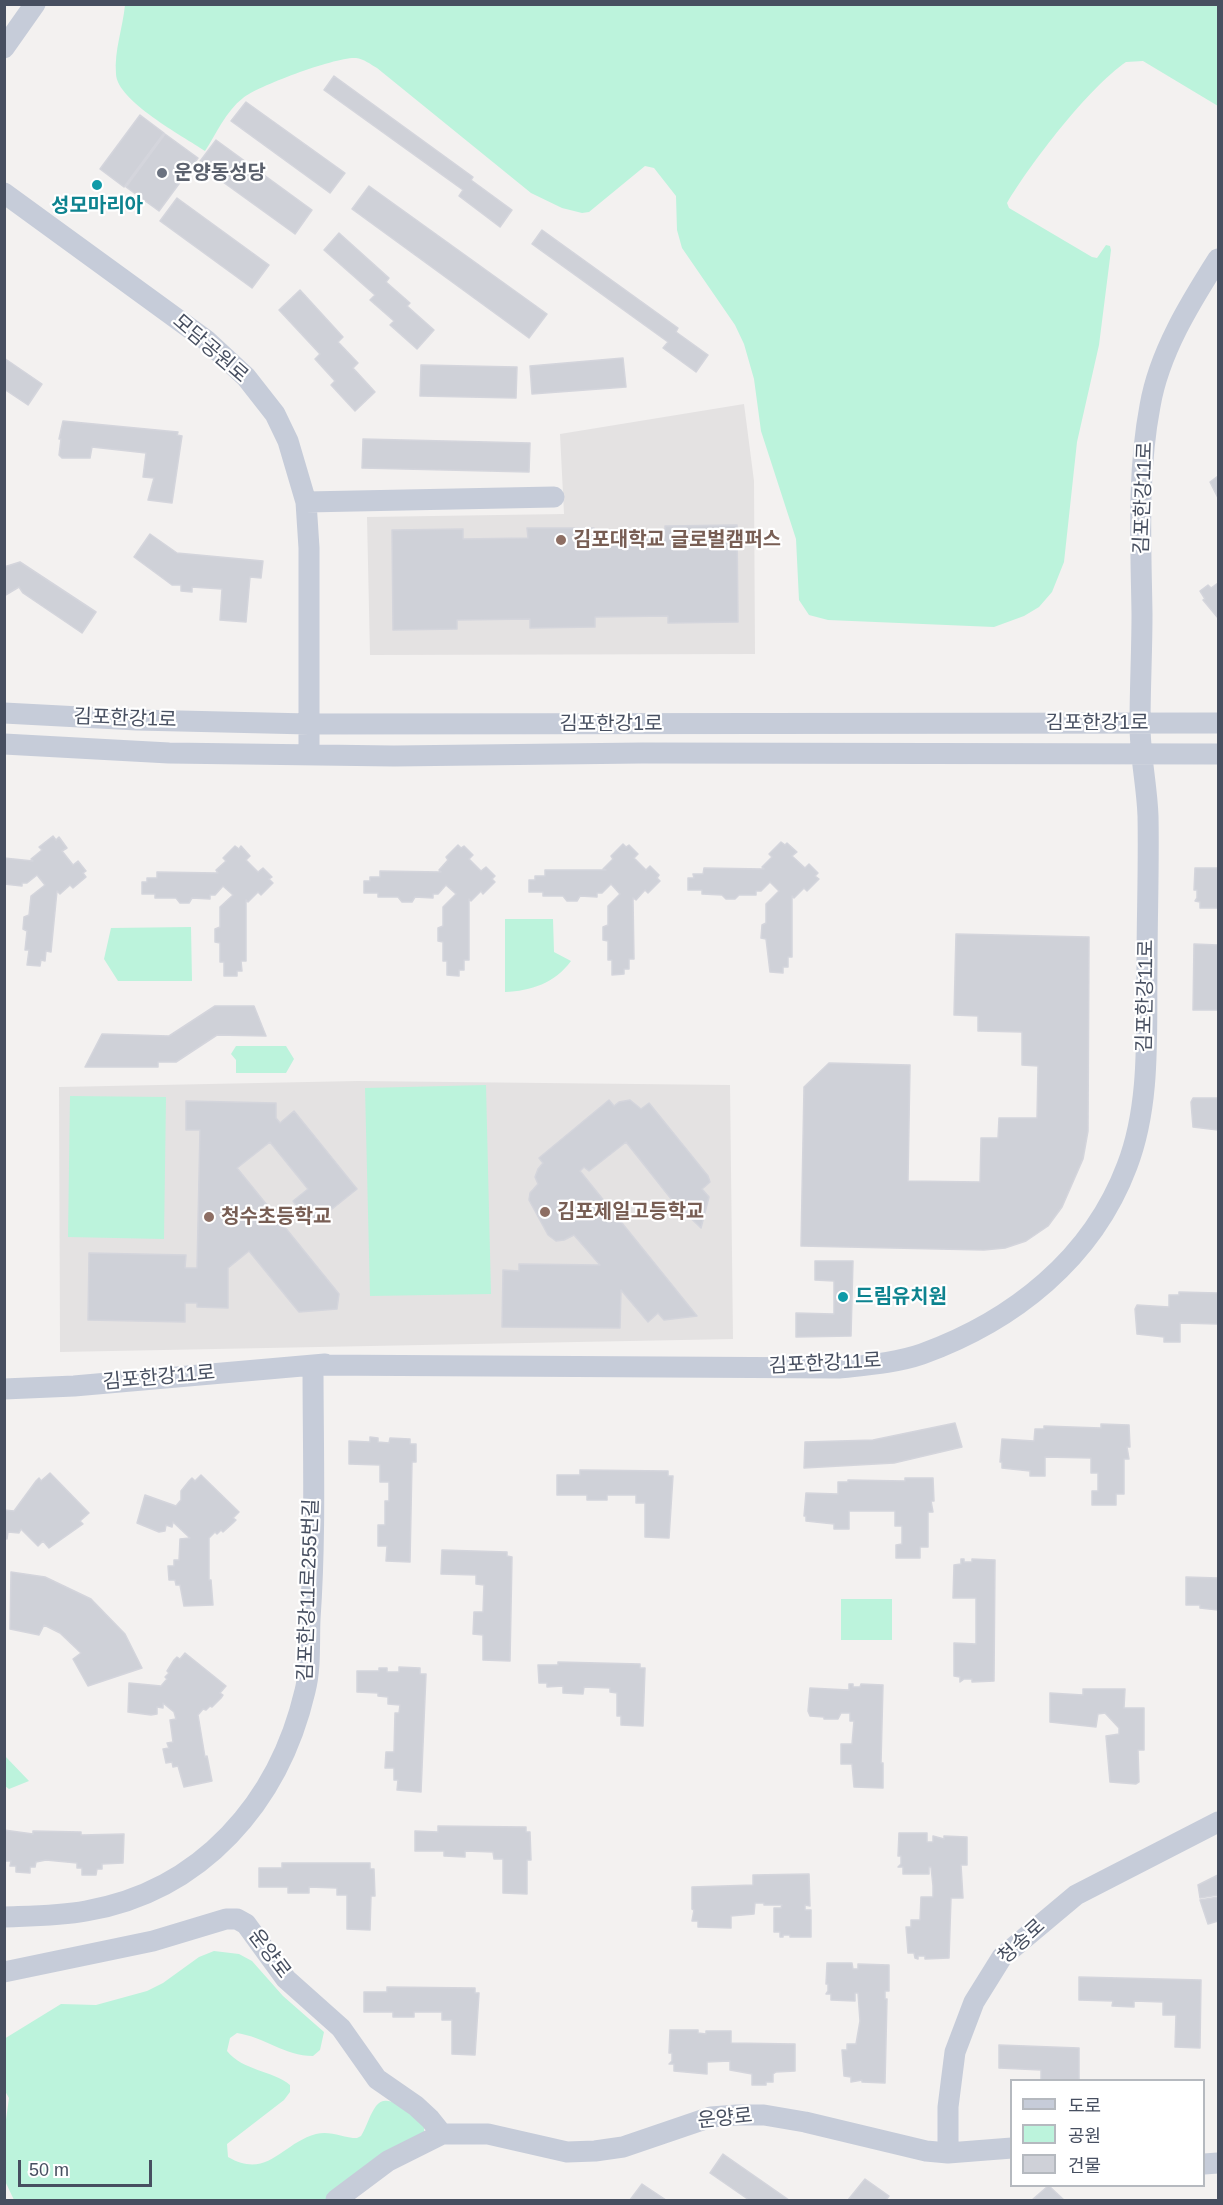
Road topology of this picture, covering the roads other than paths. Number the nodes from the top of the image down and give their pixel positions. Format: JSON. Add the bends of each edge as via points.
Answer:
{"nodes":[{"id":1,"x":35,"y":4,"type":"edge"},
{"id":2,"x":4,"y":48,"type":"edge"},
{"id":3,"x":4,"y":193,"type":"edge"},
{"id":4,"x":1218,"y":259,"type":"edge"},
{"id":5,"x":554,"y":496,"type":"dead end"},
{"id":6,"x":306,"y":502,"type":"junction"},
{"id":7,"x":4,"y":713,"type":"edge"},
{"id":8,"x":1140,"y":723,"type":"junction"},
{"id":9,"x":1218,"y":723,"type":"edge"},
{"id":10,"x":309,"y":724,"type":"junction"},
{"id":11,"x":4,"y":744,"type":"edge"},
{"id":12,"x":309,"y":754,"type":"junction"},
{"id":13,"x":1141,"y":754,"type":"junction"},
{"id":14,"x":1218,"y":754,"type":"edge"},
{"id":15,"x":313,"y":1365,"type":"junction"},
{"id":16,"x":4,"y":1389,"type":"edge"},
{"id":17,"x":1218,"y":1822,"type":"edge"},
{"id":18,"x":4,"y":1917,"type":"edge"},
{"id":19,"x":4,"y":1972,"type":"edge"},
{"id":20,"x":442,"y":2134,"type":"junction"},
{"id":21,"x":1010,"y":2148,"type":"edge"},
{"id":22,"x":948,"y":2153,"type":"junction"},
{"id":23,"x":336,"y":2200,"type":"edge"}],
"edges":[{"from":1,"to":2,"type":"street"},
{"from":3,"to":6,"type":"street","name":"모담공원로","via":[[206,340],[246,376],[275,414],[288,441]]},
{"from":4,"to":8,"type":"street","name":"김포한강11로","via":[[1170,343],[1150,403],[1140,518]]},
{"from":5,"to":6,"type":"street"},
{"from":6,"to":10,"type":"street","name":"모담공원로"},
{"from":7,"to":10,"type":"street","name":"김포한강1로"},
{"from":8,"to":9,"type":"street","name":"김포한강1로"},
{"from":8,"to":10,"type":"street","name":"김포한강1로"},
{"from":8,"to":13,"type":"street","name":"김포한강11로"},
{"from":10,"to":12,"type":"street","name":"모담공원로"},
{"from":11,"to":12,"type":"street","name":"김포한강1로","via":[[168,753]]},
{"from":12,"to":13,"type":"street","name":"김포한강1로"},
{"from":13,"to":14,"type":"street","name":"김포한강1로"},
{"from":13,"to":15,"type":"street","name":"김포한강11로","via":[[1135,1101],[1128,1133],[1118,1166],[1095,1214],[1066,1252],[1019,1297],[917,1347],[874,1357],[759,1361],[363,1359]]},
{"from":15,"to":16,"type":"street","name":"김포한강11로"},
{"from":15,"to":18,"type":"street","name":"김포한강11로255번길","via":[[313,1582],[306,1690],[276,1772],[260,1799],[212,1854],[173,1879],[121,1903],[85,1912]]},
{"from":17,"to":22,"type":"street","name":"청송로","via":[[1076,1895],[1002,1957],[974,2002],[955,2052],[948,2107]]},
{"from":19,"to":20,"type":"street","name":"운양로","via":[[237,1919],[255,1935],[286,1979],[341,2028],[377,2079],[416,2106]]},
{"from":20,"to":22,"type":"street","name":"운양로","via":[[488,2134],[567,2152],[596,2151],[623,2147],[711,2117],[764,2115],[893,2145]]},
{"from":20,"to":23,"type":"street","name":"운양로","via":[[388,2161]]},
{"from":21,"to":22,"type":"street","name":"운양로"}]}
